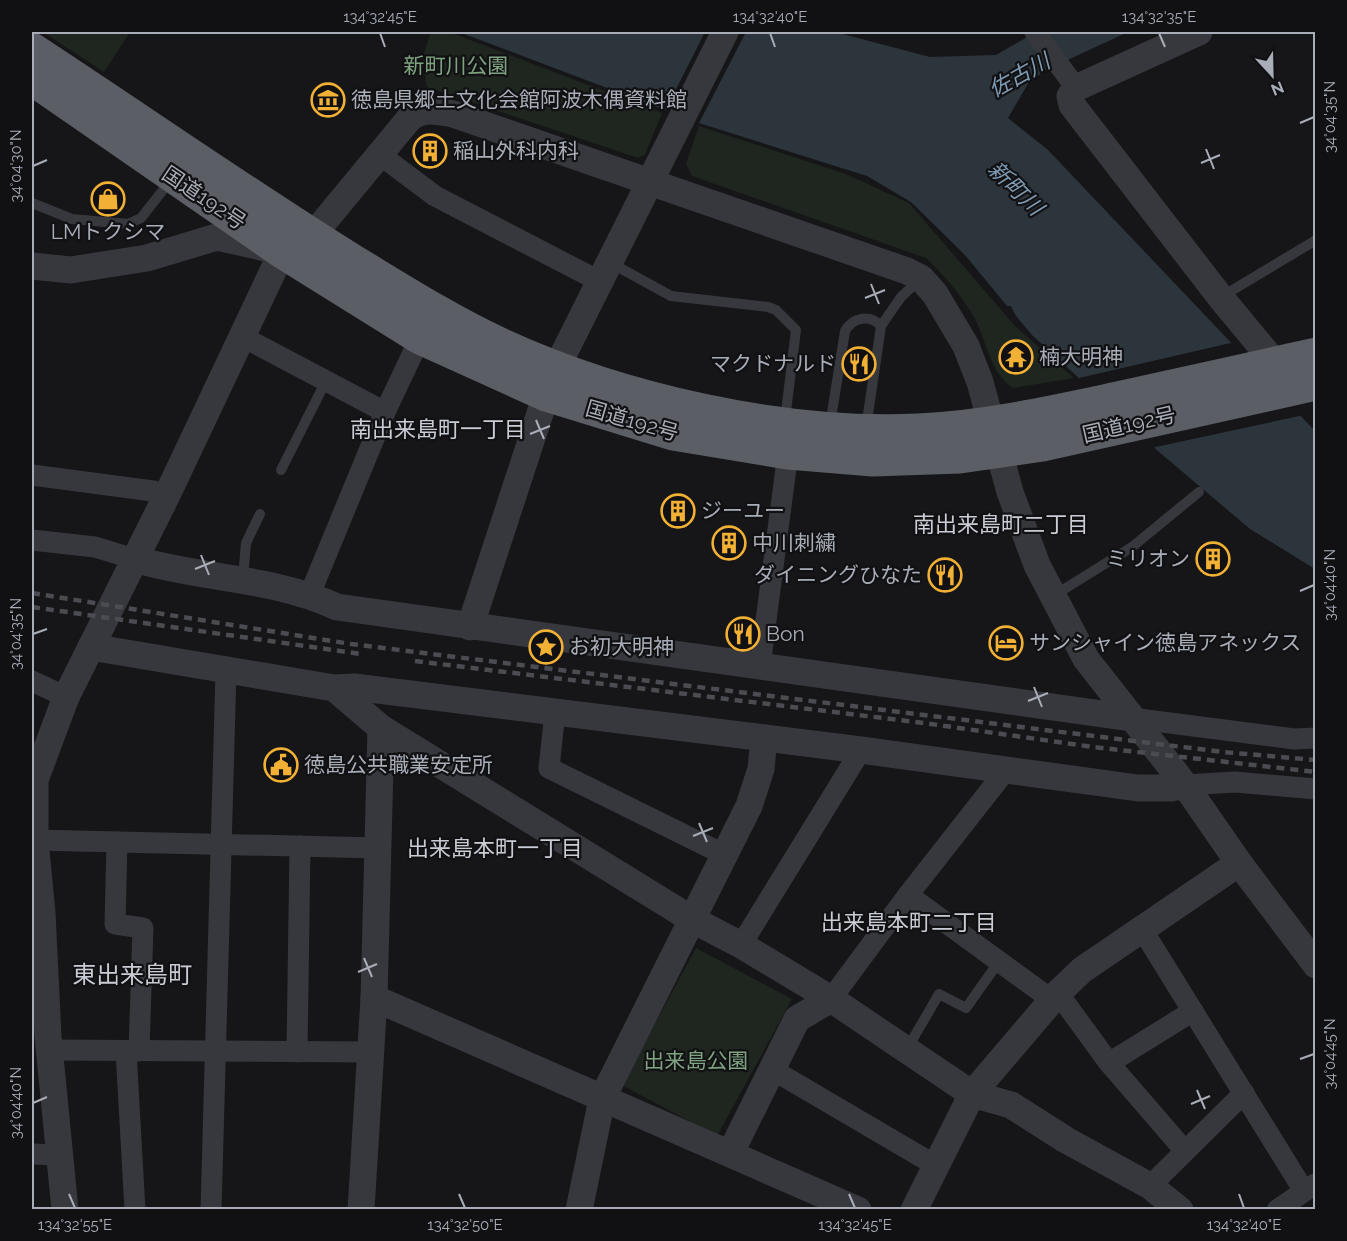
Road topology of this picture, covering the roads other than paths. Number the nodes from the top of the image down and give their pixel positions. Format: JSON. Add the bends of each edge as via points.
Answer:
{"nodes":[{"id":1,"x":725,"y":32,"type":"edge"},
{"id":2,"x":1035,"y":32,"type":"edge"},
{"id":3,"x":1199,"y":32,"type":"edge"},
{"id":4,"x":32,"y":49,"type":"edge"},
{"id":5,"x":1069,"y":77,"type":"junction"},
{"id":6,"x":32,"y":79,"type":"edge"},
{"id":7,"x":379,"y":154,"type":"junction"},
{"id":8,"x":173,"y":177,"type":"junction"},
{"id":9,"x":650,"y":182,"type":"junction"},
{"id":10,"x":32,"y":203,"type":"edge"},
{"id":11,"x":313,"y":235,"type":"junction"},
{"id":12,"x":1316,"y":240,"type":"edge"},
{"id":13,"x":282,"y":252,"type":"junction"},
{"id":14,"x":32,"y":266,"type":"edge"},
{"id":15,"x":604,"y":271,"type":"junction"},
{"id":16,"x":921,"y":278,"type":"junction"},
{"id":17,"x":1221,"y":298,"type":"junction"},
{"id":18,"x":881,"y":326,"type":"junction"},
{"id":19,"x":243,"y":338,"type":"junction"},
{"id":20,"x":420,"y":338,"type":"junction"},
{"id":21,"x":1316,"y":354,"type":"edge"},
{"id":22,"x":1284,"y":376,"type":"edge"},
{"id":23,"x":326,"y":381,"type":"junction"},
{"id":24,"x":551,"y":381,"type":"junction"},
{"id":25,"x":385,"y":412,"type":"junction"},
{"id":26,"x":829,"y":428,"type":"junction"},
{"id":27,"x":865,"y":430,"type":"junction"},
{"id":28,"x":995,"y":437,"type":"junction"},
{"id":29,"x":786,"y":439,"type":"junction"},
{"id":30,"x":281,"y":470,"type":"dead end"},
{"id":31,"x":32,"y":475,"type":"edge"},
{"id":32,"x":1199,"y":492,"type":"dead end"},
{"id":33,"x":168,"y":493,"type":"junction"},
{"id":34,"x":260,"y":514,"type":"dead end"},
{"id":35,"x":32,"y":540,"type":"edge"},
{"id":36,"x":134,"y":559,"type":"junction"},
{"id":37,"x":243,"y":578,"type":"junction"},
{"id":38,"x":310,"y":594,"type":"junction"},
{"id":39,"x":1053,"y":597,"type":"junction"},
{"id":40,"x":470,"y":627,"type":"junction"},
{"id":41,"x":91,"y":647,"type":"junction"},
{"id":42,"x":760,"y":666,"type":"junction"},
{"id":43,"x":226,"y":670,"type":"junction"},
{"id":44,"x":32,"y":681,"type":"edge"},
{"id":45,"x":334,"y":688,"type":"junction"},
{"id":46,"x":66,"y":697,"type":"junction"},
{"id":47,"x":555,"y":712,"type":"junction"},
{"id":48,"x":1131,"y":718,"type":"junction"},
{"id":49,"x":381,"y":728,"type":"junction"},
{"id":50,"x":764,"y":738,"type":"junction"},
{"id":51,"x":1316,"y":738,"type":"edge"},
{"id":52,"x":861,"y":750,"type":"junction"},
{"id":53,"x":1006,"y":770,"type":"junction"},
{"id":54,"x":33,"y":780,"type":"edge"},
{"id":55,"x":1185,"y":785,"type":"junction"},
{"id":56,"x":1316,"y":789,"type":"edge"},
{"id":57,"x":35,"y":840,"type":"junction"},
{"id":58,"x":117,"y":842,"type":"junction"},
{"id":59,"x":221,"y":845,"type":"junction"},
{"id":60,"x":300,"y":846,"type":"junction"},
{"id":61,"x":378,"y":848,"type":"junction"},
{"id":62,"x":725,"y":855,"type":"junction"},
{"id":63,"x":1239,"y":863,"type":"junction"},
{"id":64,"x":35,"y":870,"type":"edge"},
{"id":65,"x":908,"y":895,"type":"junction"},
{"id":66,"x":37,"y":913,"type":"edge"},
{"id":67,"x":693,"y":920,"type":"junction"},
{"id":68,"x":1142,"y":929,"type":"junction"},
{"id":69,"x":741,"y":945,"type":"junction"},
{"id":70,"x":1312,"y":954,"type":"edge"},
{"id":71,"x":998,"y":963,"type":"junction"},
{"id":72,"x":1055,"y":997,"type":"junction"},
{"id":73,"x":374,"y":998,"type":"junction"},
{"id":74,"x":831,"y":999,"type":"junction"},
{"id":75,"x":1193,"y":1011,"type":"junction"},
{"id":76,"x":43,"y":1041,"type":"edge"},
{"id":77,"x":907,"y":1050,"type":"junction"},
{"id":78,"x":133,"y":1051,"type":"junction"},
{"id":79,"x":215,"y":1051,"type":"junction"},
{"id":80,"x":297,"y":1052,"type":"junction"},
{"id":81,"x":371,"y":1053,"type":"junction"},
{"id":82,"x":1109,"y":1063,"type":"junction"},
{"id":83,"x":772,"y":1070,"type":"junction"},
{"id":84,"x":1244,"y":1093,"type":"junction"},
{"id":85,"x":972,"y":1094,"type":"junction"},
{"id":86,"x":602,"y":1099,"type":"junction"},
{"id":87,"x":1185,"y":1151,"type":"junction"},
{"id":88,"x":731,"y":1152,"type":"junction"},
{"id":89,"x":32,"y":1154,"type":"edge"},
{"id":90,"x":61,"y":1155,"type":"junction"},
{"id":91,"x":935,"y":1166,"type":"junction"},
{"id":92,"x":1150,"y":1186,"type":"junction"},
{"id":93,"x":1310,"y":1188,"type":"edge"},
{"id":94,"x":924,"y":1206,"type":"edge"},
{"id":95,"x":65,"y":1209,"type":"edge"},
{"id":96,"x":135,"y":1209,"type":"edge"},
{"id":97,"x":211,"y":1209,"type":"edge"},
{"id":98,"x":361,"y":1209,"type":"edge"},
{"id":99,"x":579,"y":1209,"type":"edge"},
{"id":100,"x":858,"y":1209,"type":"edge"},
{"id":101,"x":1180,"y":1209,"type":"edge"},
{"id":102,"x":1277,"y":1209,"type":"edge"}],
"edges":[{"from":1,"to":9,"type":"street"},
{"from":2,"to":5,"type":"street"},
{"from":3,"to":5,"type":"street"},
{"from":4,"to":11,"type":"highway","name":"国道192号"},
{"from":5,"to":17,"type":"street","via":[[1072,105]]},
{"from":6,"to":8,"type":"highway","name":"国道192号"},
{"from":7,"to":9,"type":"street","via":[[416,112],[437,111]]},
{"from":7,"to":11,"type":"street"},
{"from":7,"to":15,"type":"street","via":[[435,196]]},
{"from":8,"to":10,"type":"lane","via":[[141,218],[128,224],[72,219]]},
{"from":8,"to":13,"type":"highway","name":"国道192号"},
{"from":9,"to":15,"type":"street"},
{"from":9,"to":16,"type":"street"},
{"from":11,"to":13,"type":"street"},
{"from":11,"to":24,"type":"highway","name":"国道192号","via":[[443,315],[499,343]]},
{"from":12,"to":17,"type":"lane"},
{"from":13,"to":14,"type":"street","via":[[218,237],[147,258],[71,270]]},
{"from":13,"to":19,"type":"street"},
{"from":13,"to":20,"type":"highway","name":"国道192号"},
{"from":15,"to":24,"type":"street"},
{"from":15,"to":29,"type":"lane","via":[[671,296],[747,303],[776,310],[796,330]]},
{"from":16,"to":18,"type":"lane","via":[[901,297]]},
{"from":16,"to":28,"type":"street","via":[[966,346]]},
{"from":17,"to":22,"type":"street"},
{"from":18,"to":26,"type":"lane","via":[[858,318],[846,331]]},
{"from":18,"to":27,"type":"lane"},
{"from":19,"to":23,"type":"street"},
{"from":19,"to":33,"type":"street"},
{"from":20,"to":24,"type":"highway","name":"国道192号"},
{"from":20,"to":25,"type":"street"},
{"from":21,"to":22,"type":"highway","name":"国道192号"},
{"from":22,"to":28,"type":"highway","name":"国道192号"},
{"from":23,"to":25,"type":"street"},
{"from":23,"to":30,"type":"lane"},
{"from":24,"to":29,"type":"highway","name":"国道192号","via":[[673,434]]},
{"from":24,"to":40,"type":"street"},
{"from":25,"to":38,"type":"street"},
{"from":26,"to":27,"type":"highway","name":"国道192号"},
{"from":26,"to":29,"type":"highway","name":"国道192号"},
{"from":27,"to":28,"type":"highway","name":"国道192号","via":[[927,429]]},
{"from":28,"to":29,"type":"highway","name":"国道192号","via":[[921,460]]},
{"from":28,"to":39,"type":"street","via":[[1010,492]]},
{"from":29,"to":42,"type":"street"},
{"from":31,"to":33,"type":"street"},
{"from":32,"to":39,"type":"lane","via":[[1132,548]]},
{"from":33,"to":36,"type":"street"},
{"from":34,"to":37,"type":"lane","via":[[246,543]]},
{"from":35,"to":36,"type":"street","via":[[95,547]]},
{"from":36,"to":37,"type":"street","via":[[171,570]]},
{"from":36,"to":41,"type":"street"},
{"from":37,"to":38,"type":"street"},
{"from":38,"to":40,"type":"street","via":[[338,607]]},
{"from":39,"to":48,"type":"street","via":[[1086,659]]},
{"from":40,"to":42,"type":"street"},
{"from":41,"to":43,"type":"street"},
{"from":41,"to":46,"type":"street"},
{"from":42,"to":48,"type":"street"},
{"from":43,"to":45,"type":"street"},
{"from":43,"to":59,"type":"street"},
{"from":44,"to":46,"type":"street"},
{"from":45,"to":47,"type":"street","via":[[354,687]]},
{"from":45,"to":49,"type":"street"},
{"from":46,"to":54,"type":"street"},
{"from":47,"to":50,"type":"street"},
{"from":47,"to":62,"type":"street","via":[[549,768]]},
{"from":48,"to":51,"type":"street","via":[[1283,738]]},
{"from":48,"to":55,"type":"street"},
{"from":49,"to":61,"type":"street"},
{"from":49,"to":67,"type":"street"},
{"from":50,"to":52,"type":"street"},
{"from":50,"to":62,"type":"street","via":[[756,789]]},
{"from":52,"to":53,"type":"street"},
{"from":52,"to":69,"type":"street"},
{"from":53,"to":55,"type":"street","via":[[1138,788]]},
{"from":53,"to":65,"type":"street"},
{"from":54,"to":57,"type":"street"},
{"from":55,"to":56,"type":"street","via":[[1235,782]]},
{"from":55,"to":63,"type":"street"},
{"from":57,"to":58,"type":"street"},
{"from":57,"to":64,"type":"street"},
{"from":58,"to":59,"type":"street"},
{"from":58,"to":78,"type":"street","via":[[115,924],[142,928]]},
{"from":59,"to":60,"type":"street"},
{"from":59,"to":79,"type":"street"},
{"from":60,"to":61,"type":"street"},
{"from":60,"to":80,"type":"street"},
{"from":61,"to":73,"type":"street"},
{"from":62,"to":67,"type":"street"},
{"from":63,"to":68,"type":"street"},
{"from":63,"to":70,"type":"street"},
{"from":64,"to":66,"type":"street"},
{"from":65,"to":71,"type":"street"},
{"from":65,"to":74,"type":"street"},
{"from":66,"to":76,"type":"street"},
{"from":67,"to":69,"type":"street"},
{"from":67,"to":86,"type":"street"},
{"from":68,"to":72,"type":"street","via":[[1082,970]]},
{"from":68,"to":75,"type":"street"},
{"from":69,"to":74,"type":"street"},
{"from":71,"to":72,"type":"street"},
{"from":71,"to":77,"type":"lane","via":[[966,1008],[939,994]]},
{"from":72,"to":82,"type":"street"},
{"from":72,"to":85,"type":"street"},
{"from":73,"to":81,"type":"street"},
{"from":73,"to":86,"type":"street"},
{"from":74,"to":77,"type":"street"},
{"from":74,"to":83,"type":"street","via":[[797,1019]]},
{"from":75,"to":82,"type":"street"},
{"from":75,"to":84,"type":"street"},
{"from":76,"to":78,"type":"street"},
{"from":76,"to":90,"type":"street"},
{"from":77,"to":85,"type":"street"},
{"from":78,"to":79,"type":"street"},
{"from":78,"to":96,"type":"street"},
{"from":79,"to":80,"type":"street"},
{"from":79,"to":97,"type":"street"},
{"from":80,"to":81,"type":"street"},
{"from":81,"to":98,"type":"street"},
{"from":82,"to":87,"type":"street"},
{"from":83,"to":88,"type":"street"},
{"from":83,"to":91,"type":"street"},
{"from":84,"to":87,"type":"street"},
{"from":84,"to":93,"type":"street"},
{"from":85,"to":91,"type":"street"},
{"from":85,"to":92,"type":"street","via":[[1011,1105]]},
{"from":86,"to":88,"type":"street"},
{"from":86,"to":99,"type":"street"},
{"from":87,"to":92,"type":"street"},
{"from":88,"to":100,"type":"street"},
{"from":89,"to":90,"type":"street"},
{"from":90,"to":95,"type":"street"},
{"from":91,"to":94,"type":"street"},
{"from":92,"to":101,"type":"street"},
{"from":93,"to":102,"type":"street"}]}
